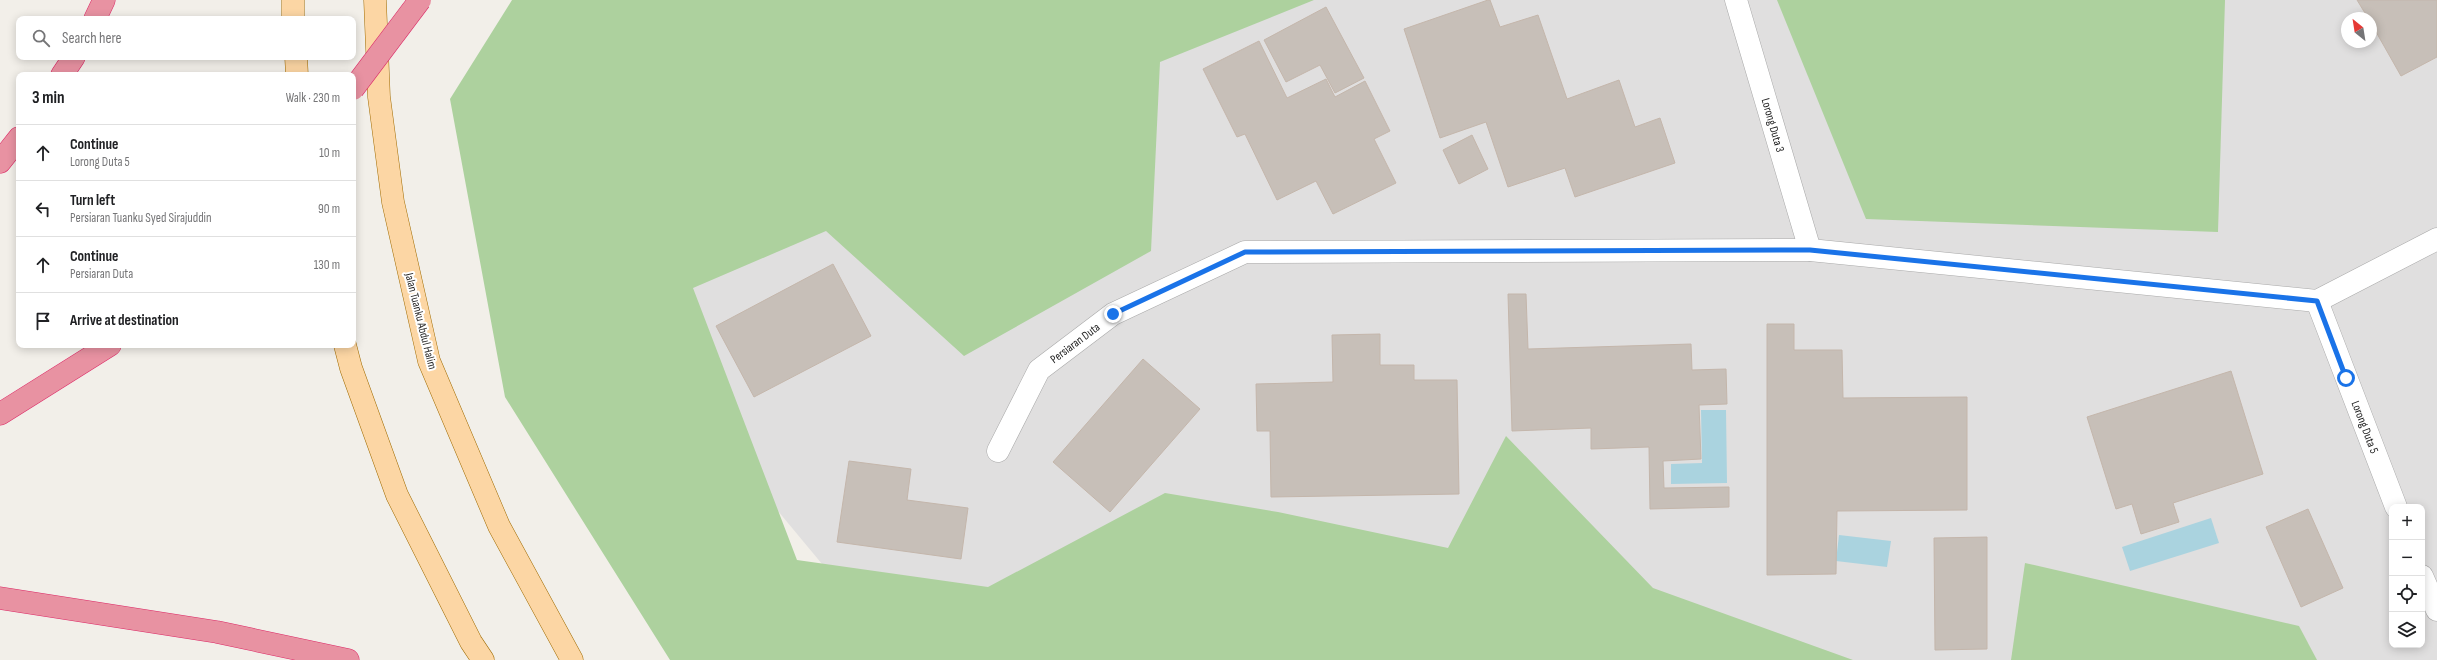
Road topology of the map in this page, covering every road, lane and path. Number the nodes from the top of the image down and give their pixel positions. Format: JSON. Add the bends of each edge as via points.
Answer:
{"nodes":[{"id":1,"x":104,"y":0,"type":"edge"},
{"id":2,"x":293,"y":0,"type":"edge"},
{"id":3,"x":374,"y":0,"type":"edge"},
{"id":4,"x":420,"y":0,"type":"edge"},
{"id":5,"x":1736,"y":0,"type":"edge"},
{"id":6,"x":96,"y":16,"type":"edge"},
{"id":7,"x":293,"y":16,"type":"edge"},
{"id":8,"x":72,"y":60,"type":"edge"},
{"id":9,"x":296,"y":60,"type":"edge"},
{"id":10,"x":64,"y":72,"type":"edge"},
{"id":11,"x":297,"y":72,"type":"edge"},
{"id":12,"x":356,"y":85,"type":"edge"},
{"id":13,"x":16,"y":142,"type":"edge"},
{"id":14,"x":0,"y":162,"type":"edge"},
{"id":15,"x":2437,"y":239,"type":"edge"},
{"id":16,"x":1810,"y":250,"type":"junction"},
{"id":17,"x":2317,"y":301,"type":"junction"},
{"id":18,"x":105,"y":348,"type":"edge"},
{"id":19,"x":346,"y":348,"type":"edge"},
{"id":20,"x":0,"y":414,"type":"edge"},
{"id":21,"x":998,"y":451,"type":"dead end"},
{"id":22,"x":2395,"y":504,"type":"edge"},
{"id":23,"x":2425,"y":583,"type":"edge"},
{"id":24,"x":0,"y":598,"type":"edge"},
{"id":25,"x":2437,"y":610,"type":"edge"},
{"id":26,"x":348,"y":660,"type":"edge"},
{"id":27,"x":483,"y":660,"type":"edge"},
{"id":28,"x":572,"y":660,"type":"edge"}],
"edges":[{"from":1,"to":6,"type":"highway"},
{"from":2,"to":7,"type":"main road"},
{"from":3,"to":28,"type":"main road","name":"Jalan Tuanku Abdul Halim","via":[[379,97],[393,202],[429,361],[499,526]]},
{"from":4,"to":12,"type":"highway","bridge":true},
{"from":5,"to":16,"type":"street","name":"Lorong Duta 3"},
{"from":8,"to":10,"type":"highway"},
{"from":9,"to":11,"type":"main road"},
{"from":13,"to":14,"type":"highway"},
{"from":15,"to":17,"type":"street"},
{"from":16,"to":17,"type":"street","name":"Persiaran Duta"},
{"from":16,"to":21,"type":"street","name":"Persiaran Duta","via":[[1245,252],[1113,314],[1039,370]]},
{"from":17,"to":22,"type":"street","name":"Lorong Duta 5"},
{"from":18,"to":20,"type":"highway"},
{"from":19,"to":27,"type":"main road","via":[[397,495],[471,642]]},
{"from":23,"to":25,"type":"street"},
{"from":24,"to":26,"type":"highway","via":[[217,632]]}]}
